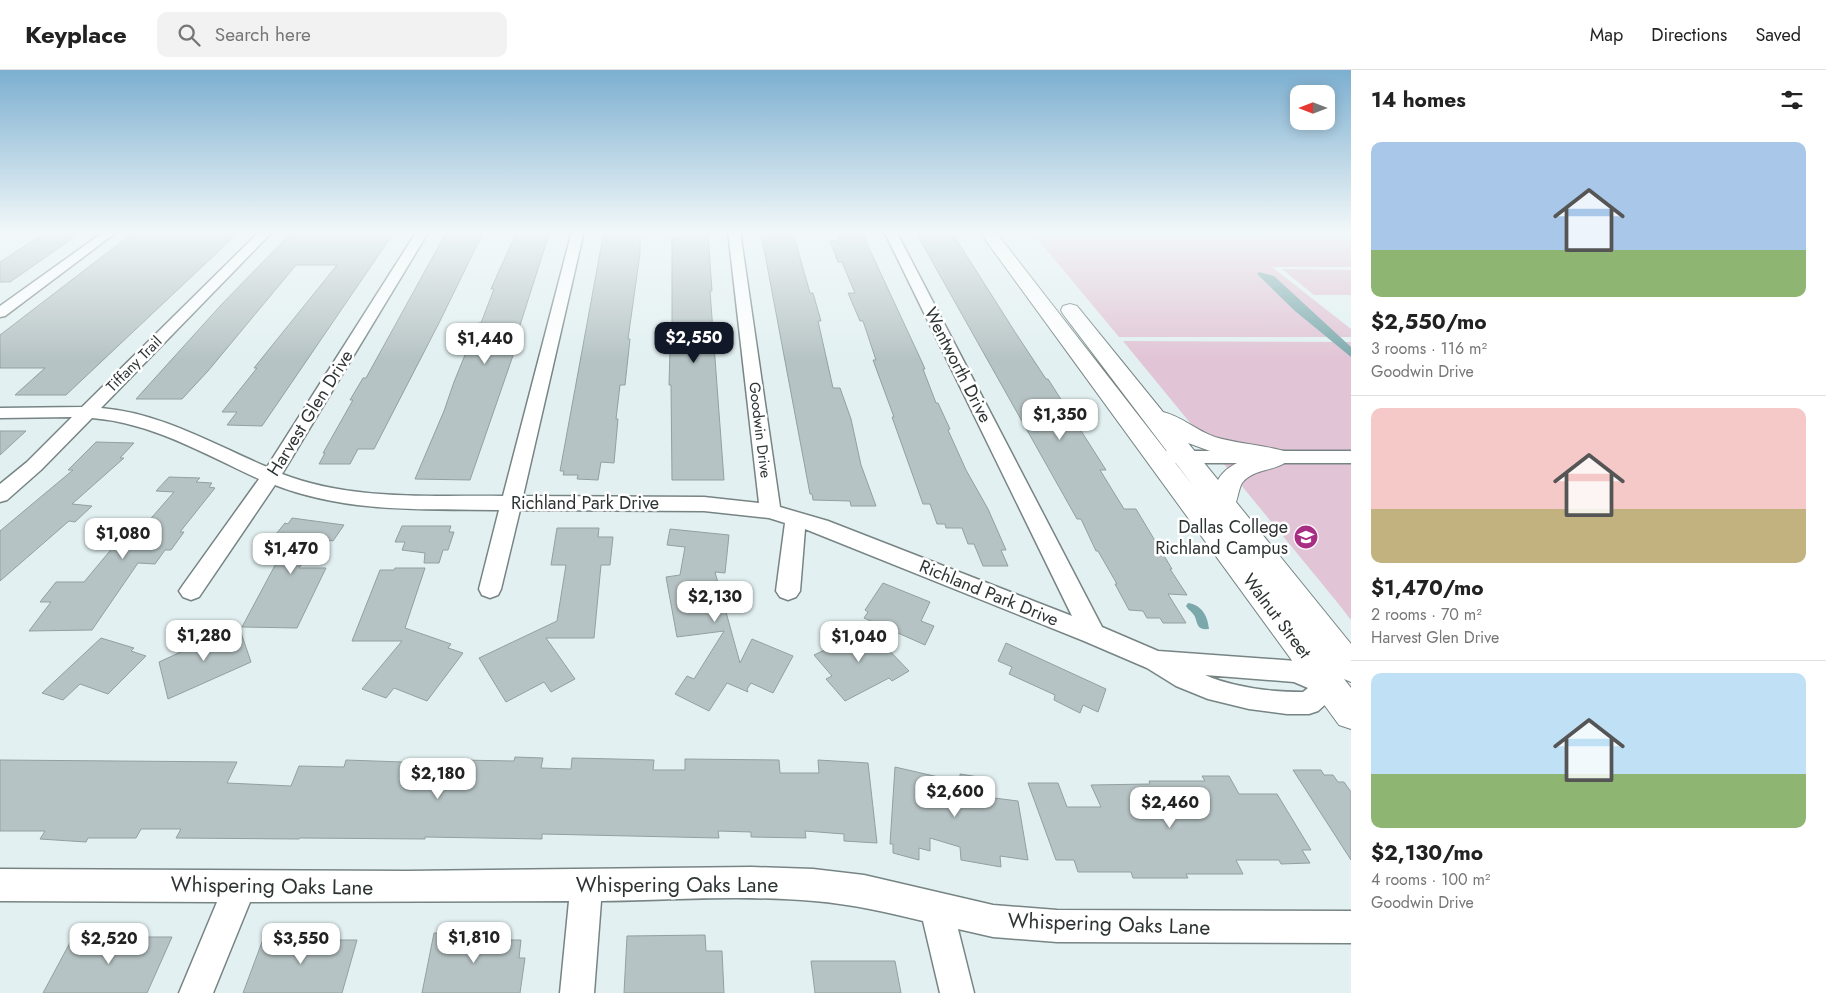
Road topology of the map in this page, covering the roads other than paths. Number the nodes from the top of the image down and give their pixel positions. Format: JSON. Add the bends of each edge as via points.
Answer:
{"nodes":[{"id":1,"x":53,"y":274,"type":"edge"},
{"id":2,"x":224,"y":274,"type":"edge"},
{"id":3,"x":396,"y":274,"type":"edge"},
{"id":4,"x":568,"y":274,"type":"edge"},
{"id":5,"x":740,"y":274,"type":"edge"},
{"id":6,"x":912,"y":274,"type":"edge"},
{"id":7,"x":1020,"y":274,"type":"edge"},
{"id":8,"x":1041,"y":274,"type":"edge"},
{"id":9,"x":0,"y":313,"type":"edge"},
{"id":10,"x":1147,"y":408,"type":"junction"},
{"id":11,"x":0,"y":413,"type":"edge"},
{"id":12,"x":85,"y":413,"type":"junction"},
{"id":13,"x":1157,"y":457,"type":"junction"},
{"id":14,"x":1186,"y":457,"type":"junction"},
{"id":15,"x":1279,"y":457,"type":"junction"},
{"id":16,"x":1351,"y":457,"type":"edge"},
{"id":17,"x":271,"y":476,"type":"junction"},
{"id":18,"x":0,"y":495,"type":"edge"},
{"id":19,"x":512,"y":502,"type":"junction"},
{"id":20,"x":1222,"y":504,"type":"junction"},
{"id":21,"x":770,"y":511,"type":"junction"},
{"id":22,"x":796,"y":518,"type":"junction"},
{"id":23,"x":490,"y":589,"type":"dead end"},
{"id":24,"x":191,"y":591,"type":"dead end"},
{"id":25,"x":788,"y":591,"type":"dead end"},
{"id":26,"x":1093,"y":634,"type":"junction"},
{"id":27,"x":1344,"y":679,"type":"edge"},
{"id":28,"x":1351,"y":714,"type":"edge"},
{"id":29,"x":0,"y":885,"type":"edge"},
{"id":30,"x":240,"y":886,"type":"junction"},
{"id":31,"x":586,"y":886,"type":"junction"},
{"id":32,"x":936,"y":909,"type":"junction"},
{"id":33,"x":1351,"y":927,"type":"edge"},
{"id":34,"x":196,"y":993,"type":"edge"},
{"id":35,"x":577,"y":993,"type":"edge"},
{"id":36,"x":956,"y":993,"type":"edge"}],
"edges":[{"from":1,"to":9,"type":"street"},
{"from":2,"to":12,"type":"street","name":"Tiffany Trail"},
{"from":3,"to":17,"type":"street","name":"Harvest Glen Drive"},
{"from":4,"to":19,"type":"street"},
{"from":5,"to":21,"type":"street","name":"Goodwin Drive"},
{"from":6,"to":26,"type":"street","name":"Wentworth Drive"},
{"from":7,"to":13,"type":"main road","name":"Walnut Street"},
{"from":8,"to":10,"type":"main road","name":"Walnut Street"},
{"from":10,"to":14,"type":"main road","name":"Walnut Street"},
{"from":10,"to":15,"type":"main road","via":[[1186,435],[1208,443]]},
{"from":11,"to":12,"type":"street","name":"Richland Park Drive"},
{"from":12,"to":17,"type":"street","name":"Richland Park Drive","via":[[141,420]]},
{"from":12,"to":18,"type":"street","name":"Tiffany Trail","via":[[34,466]]},
{"from":13,"to":14,"type":"street"},
{"from":13,"to":27,"type":"main road","name":"Walnut Street"},
{"from":14,"to":15,"type":"street"},
{"from":14,"to":20,"type":"main road","name":"Walnut Street"},
{"from":15,"to":16,"type":"street"},
{"from":15,"to":20,"type":"main road","via":[[1244,469],[1231,479]]},
{"from":17,"to":19,"type":"street","name":"Richland Park Drive","via":[[341,498],[385,502]]},
{"from":17,"to":24,"type":"street","name":"Harvest Glen Drive"},
{"from":19,"to":21,"type":"street","name":"Richland Park Drive","via":[[704,504]]},
{"from":19,"to":23,"type":"street"},
{"from":20,"to":27,"type":"main road","name":"Walnut Street"},
{"from":21,"to":22,"type":"street","name":"Richland Park Drive"},
{"from":22,"to":25,"type":"street"},
{"from":22,"to":26,"type":"street","name":"Richland Park Drive"},
{"from":26,"to":27,"type":"street","name":"Richland Park Drive","via":[[1208,688],[1249,698],[1309,703]]},
{"from":27,"to":28,"type":"main road","name":"Walnut Street"},
{"from":29,"to":30,"type":"street","name":"Whispering Oaks Lane"},
{"from":30,"to":31,"type":"street","name":"Whispering Oaks Lane"},
{"from":30,"to":34,"type":"street"},
{"from":31,"to":32,"type":"street","name":"Whispering Oaks Lane","via":[[813,885],[864,891]]},
{"from":31,"to":35,"type":"street"},
{"from":32,"to":33,"type":"street","name":"Whispering Oaks Lane","via":[[993,920],[1057,926]]},
{"from":32,"to":36,"type":"street"}]}
